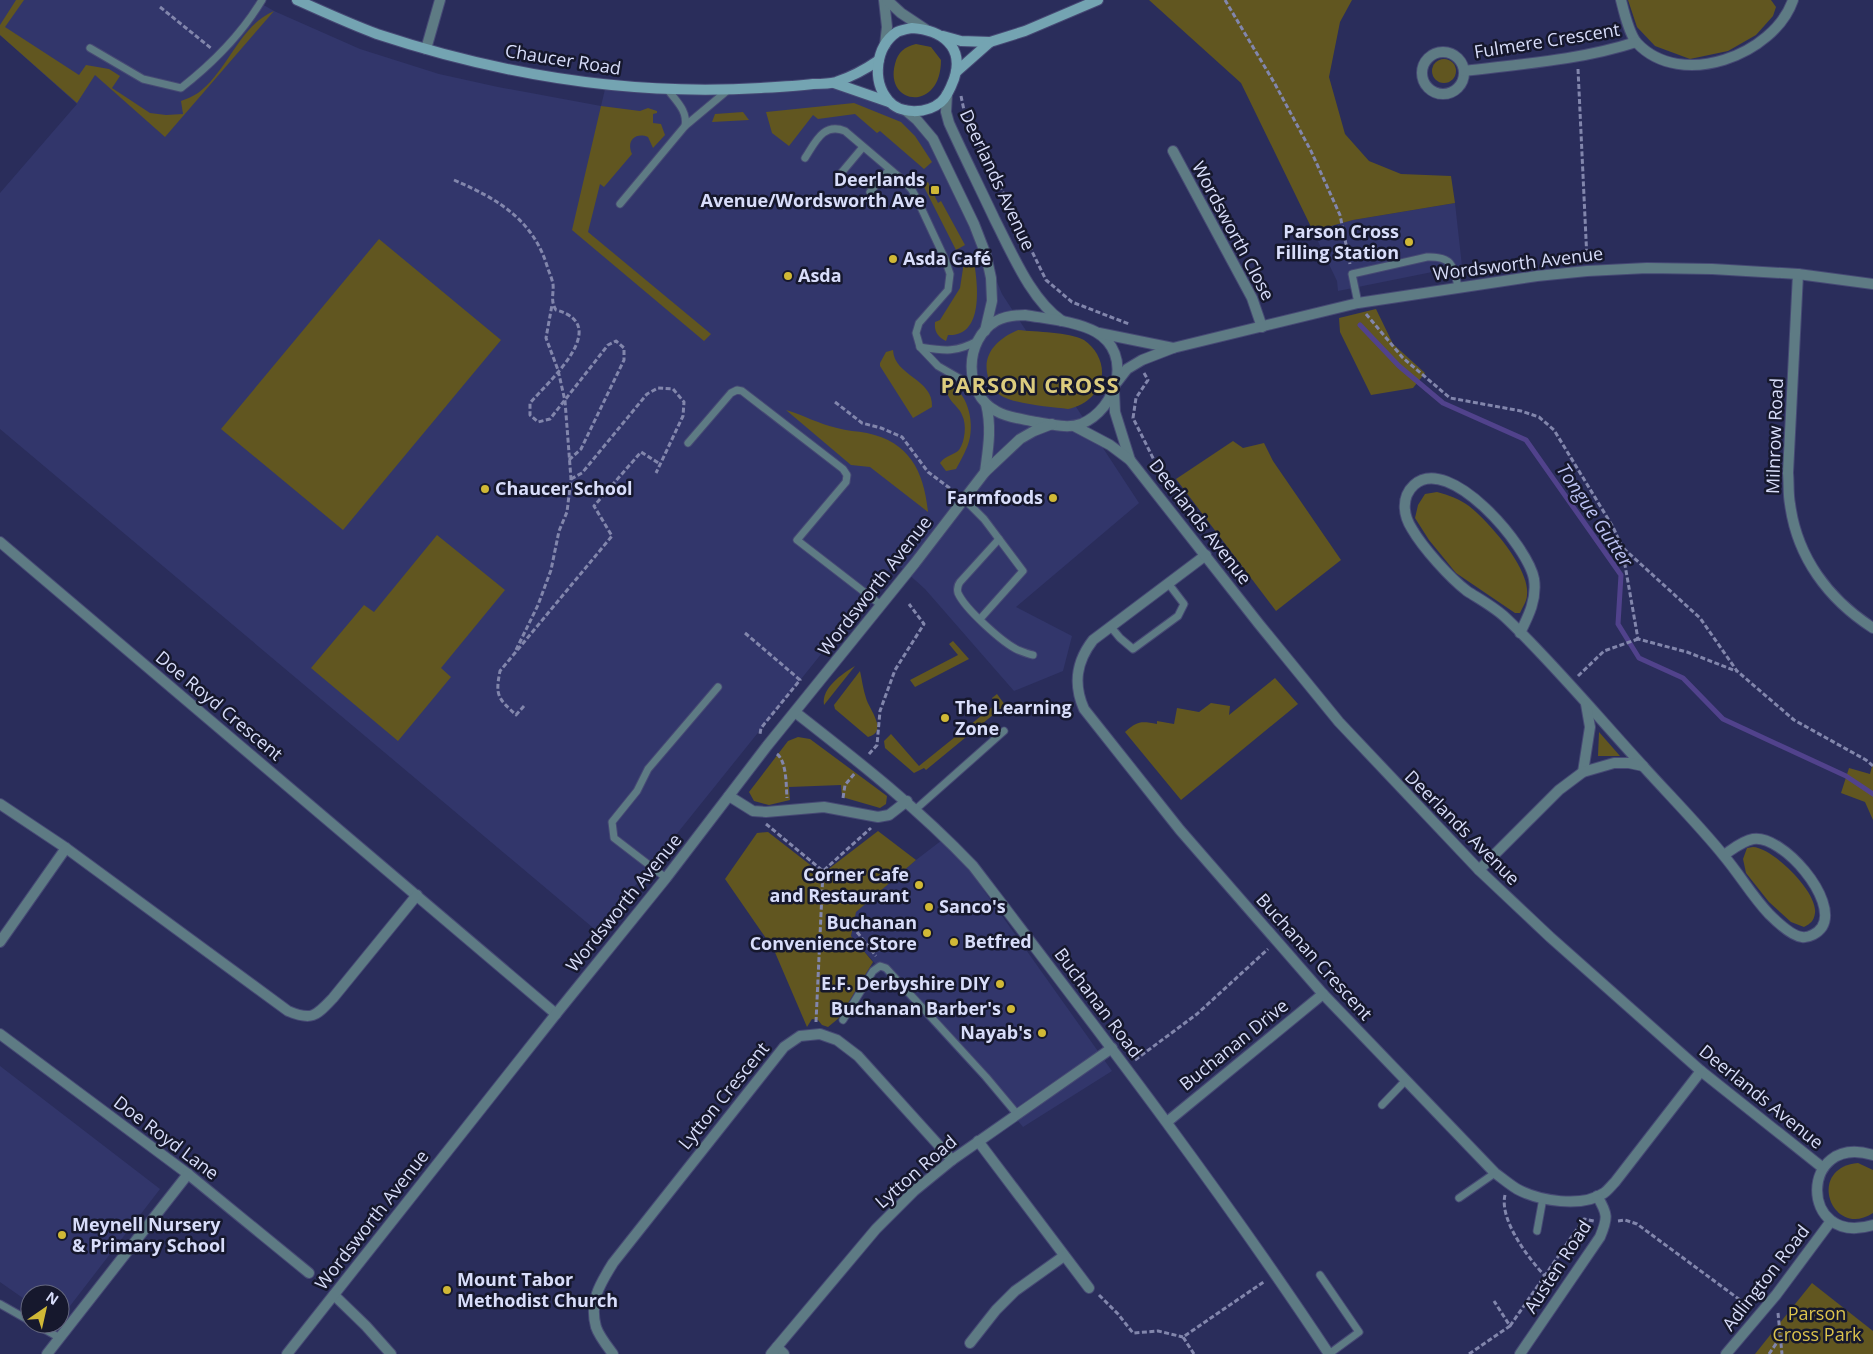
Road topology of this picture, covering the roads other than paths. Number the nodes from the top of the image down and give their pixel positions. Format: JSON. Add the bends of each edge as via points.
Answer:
{"nodes":[{"id":1,"x":262,"y":0,"type":"edge"},
{"id":2,"x":297,"y":0,"type":"edge"},
{"id":3,"x":440,"y":0,"type":"edge"},
{"id":4,"x":886,"y":0,"type":"edge"},
{"id":5,"x":1098,"y":0,"type":"edge"},
{"id":6,"x":1621,"y":0,"type":"edge"},
{"id":7,"x":1793,"y":0,"type":"edge"},
{"id":8,"x":925,"y":29,"type":"junction"},
{"id":9,"x":942,"y":36,"type":"junction"},
{"id":10,"x":990,"y":42,"type":"junction"},
{"id":11,"x":1636,"y":42,"type":"junction"},
{"id":12,"x":885,"y":44,"type":"junction"},
{"id":13,"x":90,"y":48,"type":"dead end"},
{"id":14,"x":426,"y":49,"type":"junction"},
{"id":15,"x":879,"y":60,"type":"junction"},
{"id":16,"x":1464,"y":71,"type":"junction"},
{"id":17,"x":956,"y":72,"type":"junction"},
{"id":18,"x":834,"y":83,"type":"junction"},
{"id":19,"x":668,"y":90,"type":"junction"},
{"id":20,"x":728,"y":90,"type":"junction"},
{"id":21,"x":947,"y":94,"type":"junction"},
{"id":22,"x":889,"y":102,"type":"junction"},
{"id":23,"x":905,"y":110,"type":"junction"},
{"id":24,"x":685,"y":126,"type":"junction"},
{"id":25,"x":863,"y":147,"type":"junction"},
{"id":26,"x":1172,"y":151,"type":"dead end"},
{"id":27,"x":805,"y":158,"type":"dead end"},
{"id":28,"x":888,"y":170,"type":"junction"},
{"id":29,"x":842,"y":172,"type":"dead end"},
{"id":30,"x":870,"y":192,"type":"dead end"},
{"id":31,"x":620,"y":204,"type":"dead end"},
{"id":32,"x":1798,"y":274,"type":"junction"},
{"id":33,"x":1873,"y":284,"type":"edge"},
{"id":34,"x":1458,"y":287,"type":"junction"},
{"id":35,"x":1358,"y":303,"type":"junction"},
{"id":36,"x":1065,"y":323,"type":"junction"},
{"id":37,"x":1262,"y":327,"type":"junction"},
{"id":38,"x":1096,"y":332,"type":"junction"},
{"id":39,"x":982,"y":336,"type":"junction"},
{"id":40,"x":920,"y":347,"type":"junction"},
{"id":41,"x":1173,"y":348,"type":"junction"},
{"id":42,"x":1115,"y":386,"type":"junction"},
{"id":43,"x":976,"y":390,"type":"junction"},
{"id":44,"x":986,"y":404,"type":"junction"},
{"id":45,"x":1052,"y":424,"type":"junction"},
{"id":46,"x":1074,"y":426,"type":"junction"},
{"id":47,"x":688,"y":443,"type":"dead end"},
{"id":48,"x":1130,"y":460,"type":"junction"},
{"id":49,"x":985,"y":472,"type":"junction"},
{"id":50,"x":964,"y":499,"type":"junction"},
{"id":51,"x":1000,"y":539,"type":"junction"},
{"id":52,"x":0,"y":542,"type":"edge"},
{"id":53,"x":1206,"y":554,"type":"junction"},
{"id":54,"x":1168,"y":583,"type":"junction"},
{"id":55,"x":881,"y":605,"type":"junction"},
{"id":56,"x":980,"y":619,"type":"junction"},
{"id":57,"x":1110,"y":626,"type":"junction"},
{"id":58,"x":1873,"y":628,"type":"edge"},
{"id":59,"x":1520,"y":633,"type":"junction"},
{"id":60,"x":1033,"y":656,"type":"dead end"},
{"id":61,"x":718,"y":687,"type":"dead end"},
{"id":62,"x":1586,"y":704,"type":"junction"},
{"id":63,"x":795,"y":712,"type":"junction"},
{"id":64,"x":1004,"y":731,"type":"dead end"},
{"id":65,"x":1643,"y":766,"type":"junction"},
{"id":66,"x":1583,"y":772,"type":"junction"},
{"id":67,"x":729,"y":796,"type":"junction"},
{"id":68,"x":907,"y":801,"type":"junction"},
{"id":69,"x":0,"y":804,"type":"edge"},
{"id":70,"x":916,"y":809,"type":"junction"},
{"id":71,"x":66,"y":848,"type":"junction"},
{"id":72,"x":1724,"y":855,"type":"junction"},
{"id":73,"x":1479,"y":870,"type":"junction"},
{"id":74,"x":666,"y":878,"type":"junction"},
{"id":75,"x":417,"y":895,"type":"junction"},
{"id":76,"x":0,"y":942,"type":"edge"},
{"id":77,"x":1323,"y":994,"type":"junction"},
{"id":78,"x":556,"y":1014,"type":"junction"},
{"id":79,"x":843,"y":1020,"type":"dead end"},
{"id":80,"x":0,"y":1034,"type":"edge"},
{"id":81,"x":1112,"y":1048,"type":"junction"},
{"id":82,"x":1700,"y":1071,"type":"junction"},
{"id":83,"x":1406,"y":1080,"type":"junction"},
{"id":84,"x":1382,"y":1105,"type":"dead end"},
{"id":85,"x":1017,"y":1114,"type":"junction"},
{"id":86,"x":1167,"y":1122,"type":"junction"},
{"id":87,"x":978,"y":1141,"type":"junction"},
{"id":88,"x":1873,"y":1155,"type":"edge"},
{"id":89,"x":952,"y":1160,"type":"junction"},
{"id":90,"x":1823,"y":1168,"type":"junction"},
{"id":91,"x":1495,"y":1173,"type":"junction"},
{"id":92,"x":188,"y":1174,"type":"junction"},
{"id":93,"x":1597,"y":1196,"type":"junction"},
{"id":94,"x":1459,"y":1198,"type":"dead end"},
{"id":95,"x":1543,"y":1198,"type":"junction"},
{"id":96,"x":1831,"y":1221,"type":"junction"},
{"id":97,"x":1873,"y":1225,"type":"edge"},
{"id":98,"x":1537,"y":1231,"type":"dead end"},
{"id":99,"x":1064,"y":1256,"type":"junction"},
{"id":100,"x":309,"y":1273,"type":"dead end"},
{"id":101,"x":1320,"y":1275,"type":"dead end"},
{"id":102,"x":1089,"y":1288,"type":"road end"},
{"id":103,"x":334,"y":1295,"type":"junction"},
{"id":104,"x":0,"y":1304,"type":"edge"},
{"id":105,"x":20,"y":1315,"type":"edge"},
{"id":106,"x":53,"y":1334,"type":"edge"},
{"id":107,"x":60,"y":1338,"type":"junction"},
{"id":108,"x":970,"y":1343,"type":"dead end"},
{"id":109,"x":777,"y":1352,"type":"edge"},
{"id":110,"x":47,"y":1354,"type":"edge"},
{"id":111,"x":287,"y":1354,"type":"edge"},
{"id":112,"x":391,"y":1354,"type":"edge"},
{"id":113,"x":613,"y":1354,"type":"edge"},
{"id":114,"x":1329,"y":1354,"type":"edge"},
{"id":115,"x":1520,"y":1354,"type":"edge"},
{"id":116,"x":1726,"y":1354,"type":"edge"}],
"edges":[{"from":1,"to":13,"type":"lane","via":[[238,36],[181,88],[143,79]]},
{"from":2,"to":14,"type":"main road","name":"Chaucer Road","via":[[376,33]]},
{"from":3,"to":14,"type":"street"},
{"from":4,"to":8,"type":"street"},
{"from":4,"to":12,"type":"street"},
{"from":5,"to":10,"type":"main road"},
{"from":6,"to":11,"type":"street","name":"Fulmere Crescent"},
{"from":7,"to":11,"type":"street","name":"Fulmere Crescent","via":[[1769,34],[1750,49],[1729,59],[1684,66],[1663,60]]},
{"from":8,"to":9,"type":"main road"},
{"from":8,"to":12,"type":"main road","via":[[899,31]]},
{"from":9,"to":10,"type":"main road","via":[[961,41]]},
{"from":9,"to":17,"type":"main road","via":[[956,53]]},
{"from":10,"to":17,"type":"main road"},
{"from":11,"to":16,"type":"street","name":"Fulmere Crescent","via":[[1577,56]]},
{"from":12,"to":15,"type":"main road"},
{"from":14,"to":19,"type":"main road","name":"Chaucer Road","via":[[589,84]]},
{"from":15,"to":18,"type":"main road","name":"Chaucer Road"},
{"from":15,"to":22,"type":"main road","via":[[879,81]]},
{"from":16,"to":16,"type":"street","name":"Fulmere Crescent","via":[[1460,85],[1447,94],[1428,88],[1422,76],[1426,60],[1436,53],[1451,53],[1457,57]]},
{"from":17,"to":21,"type":"main road"},
{"from":18,"to":20,"type":"main road","name":"Chaucer Road"},
{"from":18,"to":22,"type":"main road","name":"Chaucer Road"},
{"from":19,"to":20,"type":"main road","name":"Chaucer Road"},
{"from":19,"to":24,"type":"lane","via":[[683,110]]},
{"from":20,"to":24,"type":"lane"},
{"from":21,"to":23,"type":"main road","via":[[939,104],[926,110]]},
{"from":21,"to":36,"type":"street","name":"Deerlands Avenue","via":[[949,124],[1010,249],[1032,289]]},
{"from":22,"to":23,"type":"main road"},
{"from":23,"to":39,"type":"street","via":[[933,139],[986,255],[992,302]]},
{"from":24,"to":31,"type":"lane"},
{"from":25,"to":27,"type":"lane","via":[[845,131],[837,128],[826,130]]},
{"from":25,"to":28,"type":"lane"},
{"from":25,"to":29,"type":"lane"},
{"from":26,"to":37,"type":"street","name":"Wordsworth Close","via":[[1252,298]]},
{"from":28,"to":30,"type":"lane"},
{"from":28,"to":40,"type":"lane","via":[[912,190],[950,274],[948,290],[919,323],[916,333]]},
{"from":32,"to":33,"type":"street","name":"Wordsworth Avenue"},
{"from":32,"to":34,"type":"street","name":"Wordsworth Avenue","via":[[1647,268],[1537,276]]},
{"from":32,"to":58,"type":"street","name":"Milnrow Road","via":[[1788,473],[1790,504],[1798,539],[1811,568],[1832,594]]},
{"from":34,"to":35,"type":"street","name":"Wordsworth Avenue"},
{"from":34,"to":35,"type":"lane","via":[[1455,271],[1448,260],[1439,256],[1426,257],[1352,274]]},
{"from":35,"to":37,"type":"street","name":"Wordsworth Avenue"},
{"from":36,"to":38,"type":"street"},
{"from":36,"to":39,"type":"street","via":[[1026,315],[1010,316],[995,322]]},
{"from":37,"to":41,"type":"street","name":"Wordsworth Avenue"},
{"from":38,"to":41,"type":"street","name":"Wordsworth Avenue"},
{"from":38,"to":42,"type":"street","via":[[1114,353],[1118,367]]},
{"from":39,"to":40,"type":"lane","via":[[968,346],[949,351]]},
{"from":39,"to":43,"type":"street","via":[[972,356],[971,372]]},
{"from":40,"to":43,"type":"lane","via":[[938,366]]},
{"from":41,"to":42,"type":"street","name":"Wordsworth Avenue","via":[[1127,369]]},
{"from":42,"to":46,"type":"street","via":[[1106,406]]},
{"from":42,"to":48,"type":"street","name":"Deerlands Avenue","via":[[1115,412]]},
{"from":43,"to":44,"type":"street"},
{"from":44,"to":45,"type":"street","via":[[1009,416]]},
{"from":44,"to":49,"type":"street","name":"Wordsworth Avenue","via":[[990,438]]},
{"from":45,"to":46,"type":"street"},
{"from":45,"to":49,"type":"street","name":"Wordsworth Avenue","via":[[1020,439]]},
{"from":46,"to":48,"type":"street","name":"Deerlands Avenue"},
{"from":47,"to":55,"type":"lane","via":[[737,390],[843,469],[847,475],[846,482],[796,540]]},
{"from":48,"to":53,"type":"street","name":"Deerlands Avenue"},
{"from":49,"to":50,"type":"street","name":"Wordsworth Avenue"},
{"from":50,"to":51,"type":"lane"},
{"from":50,"to":55,"type":"street","name":"Wordsworth Avenue"},
{"from":51,"to":56,"type":"lane","via":[[1023,570]]},
{"from":51,"to":56,"type":"lane","via":[[957,587],[964,602]]},
{"from":52,"to":75,"type":"street","name":"Doe Royd Crescent"},
{"from":53,"to":54,"type":"street","name":"Buchanan Crescent"},
{"from":53,"to":73,"type":"street","name":"Deerlands Avenue","via":[[1339,722]]},
{"from":54,"to":57,"type":"street","name":"Buchanan Crescent"},
{"from":54,"to":57,"type":"lane","via":[[1184,604],[1178,616],[1133,649]]},
{"from":55,"to":63,"type":"street","name":"Wordsworth Avenue"},
{"from":56,"to":60,"type":"lane","via":[[1004,641]]},
{"from":57,"to":77,"type":"street","name":"Buchanan Crescent","via":[[1093,640],[1079,665],[1076,680],[1084,710],[1180,830]]},
{"from":59,"to":59,"type":"street","via":[[1440,565],[1412,529],[1404,512],[1405,500],[1412,486],[1422,479],[1437,478],[1455,484],[1503,526],[1524,554],[1534,577],[1535,594]]},
{"from":59,"to":62,"type":"street"},
{"from":61,"to":74,"type":"lane","via":[[648,770],[637,791],[612,822],[614,838]]},
{"from":62,"to":65,"type":"street"},
{"from":62,"to":66,"type":"street","via":[[1590,727]]},
{"from":63,"to":67,"type":"street","name":"Wordsworth Avenue"},
{"from":63,"to":68,"type":"street","name":"Buchanan Road"},
{"from":64,"to":70,"type":"lane"},
{"from":65,"to":66,"type":"street","via":[[1614,763]]},
{"from":65,"to":72,"type":"street"},
{"from":66,"to":73,"type":"street","via":[[1559,790]]},
{"from":67,"to":68,"type":"street","via":[[753,810],[766,812],[824,807],[878,817],[890,815]]},
{"from":67,"to":74,"type":"street","name":"Wordsworth Avenue"},
{"from":68,"to":70,"type":"street","name":"Buchanan Road"},
{"from":69,"to":71,"type":"street"},
{"from":70,"to":81,"type":"street","name":"Buchanan Road","via":[[973,866]]},
{"from":71,"to":75,"type":"street","via":[[288,1011],[303,1017],[318,1014],[333,998]]},
{"from":71,"to":76,"type":"street"},
{"from":72,"to":72,"type":"street","via":[[1768,913],[1787,930],[1802,938],[1814,935],[1822,927],[1825,916],[1822,899],[1812,880],[1781,847],[1754,839]]},
{"from":73,"to":82,"type":"street","name":"Deerlands Avenue"},
{"from":74,"to":78,"type":"street","name":"Wordsworth Avenue"},
{"from":75,"to":78,"type":"street","name":"Doe Royd Crescent"},
{"from":77,"to":83,"type":"street","name":"Buchanan Crescent"},
{"from":77,"to":86,"type":"street","name":"Buchanan Drive"},
{"from":78,"to":103,"type":"street","name":"Wordsworth Avenue"},
{"from":79,"to":85,"type":"lane","via":[[873,971],[880,966],[886,968]]},
{"from":80,"to":92,"type":"street","name":"Doe Royd Lane"},
{"from":81,"to":85,"type":"street","name":"Lytton Road"},
{"from":81,"to":86,"type":"street","name":"Buchanan Road"},
{"from":82,"to":90,"type":"street","name":"Deerlands Avenue"},
{"from":82,"to":93,"type":"street","name":"Buchanan Crescent","via":[[1615,1182]]},
{"from":83,"to":84,"type":"lane"},
{"from":83,"to":91,"type":"street","name":"Buchanan Crescent"},
{"from":85,"to":87,"type":"street","name":"Lytton Road"},
{"from":86,"to":114,"type":"street","name":"Buchanan Road"},
{"from":87,"to":89,"type":"street","name":"Lytton Road"},
{"from":87,"to":99,"type":"street"},
{"from":88,"to":90,"type":"street","via":[[1860,1151],[1840,1154]]},
{"from":89,"to":109,"type":"street","name":"Lytton Road","via":[[914,1191],[876,1229]]},
{"from":89,"to":113,"type":"street","name":"Lytton Crescent","via":[[858,1056],[837,1040],[815,1034],[800,1036],[784,1047],[598,1286],[593,1306],[596,1328]]},
{"from":90,"to":96,"type":"street","via":[[1816,1196]]},
{"from":91,"to":94,"type":"lane"},
{"from":91,"to":95,"type":"street","name":"Buchanan Crescent","via":[[1523,1192]]},
{"from":92,"to":100,"type":"street","name":"Doe Royd Lane"},
{"from":92,"to":107,"type":"street"},
{"from":93,"to":95,"type":"street","name":"Buchanan Crescent","via":[[1569,1202]]},
{"from":93,"to":115,"type":"street","name":"Austen Road","via":[[1606,1212],[1600,1237]]},
{"from":95,"to":98,"type":"lane"},
{"from":96,"to":97,"type":"street","via":[[1852,1229]]},
{"from":96,"to":116,"type":"street","name":"Adlington Road","via":[[1776,1295]]},
{"from":99,"to":102,"type":"street"},
{"from":99,"to":108,"type":"street","via":[[1015,1291]]},
{"from":101,"to":114,"type":"lane","via":[[1359,1332]]},
{"from":103,"to":111,"type":"street","name":"Wordsworth Avenue"},
{"from":103,"to":112,"type":"street"},
{"from":104,"to":105,"type":"lane"},
{"from":106,"to":107,"type":"lane"},
{"from":107,"to":110,"type":"street"}]}
